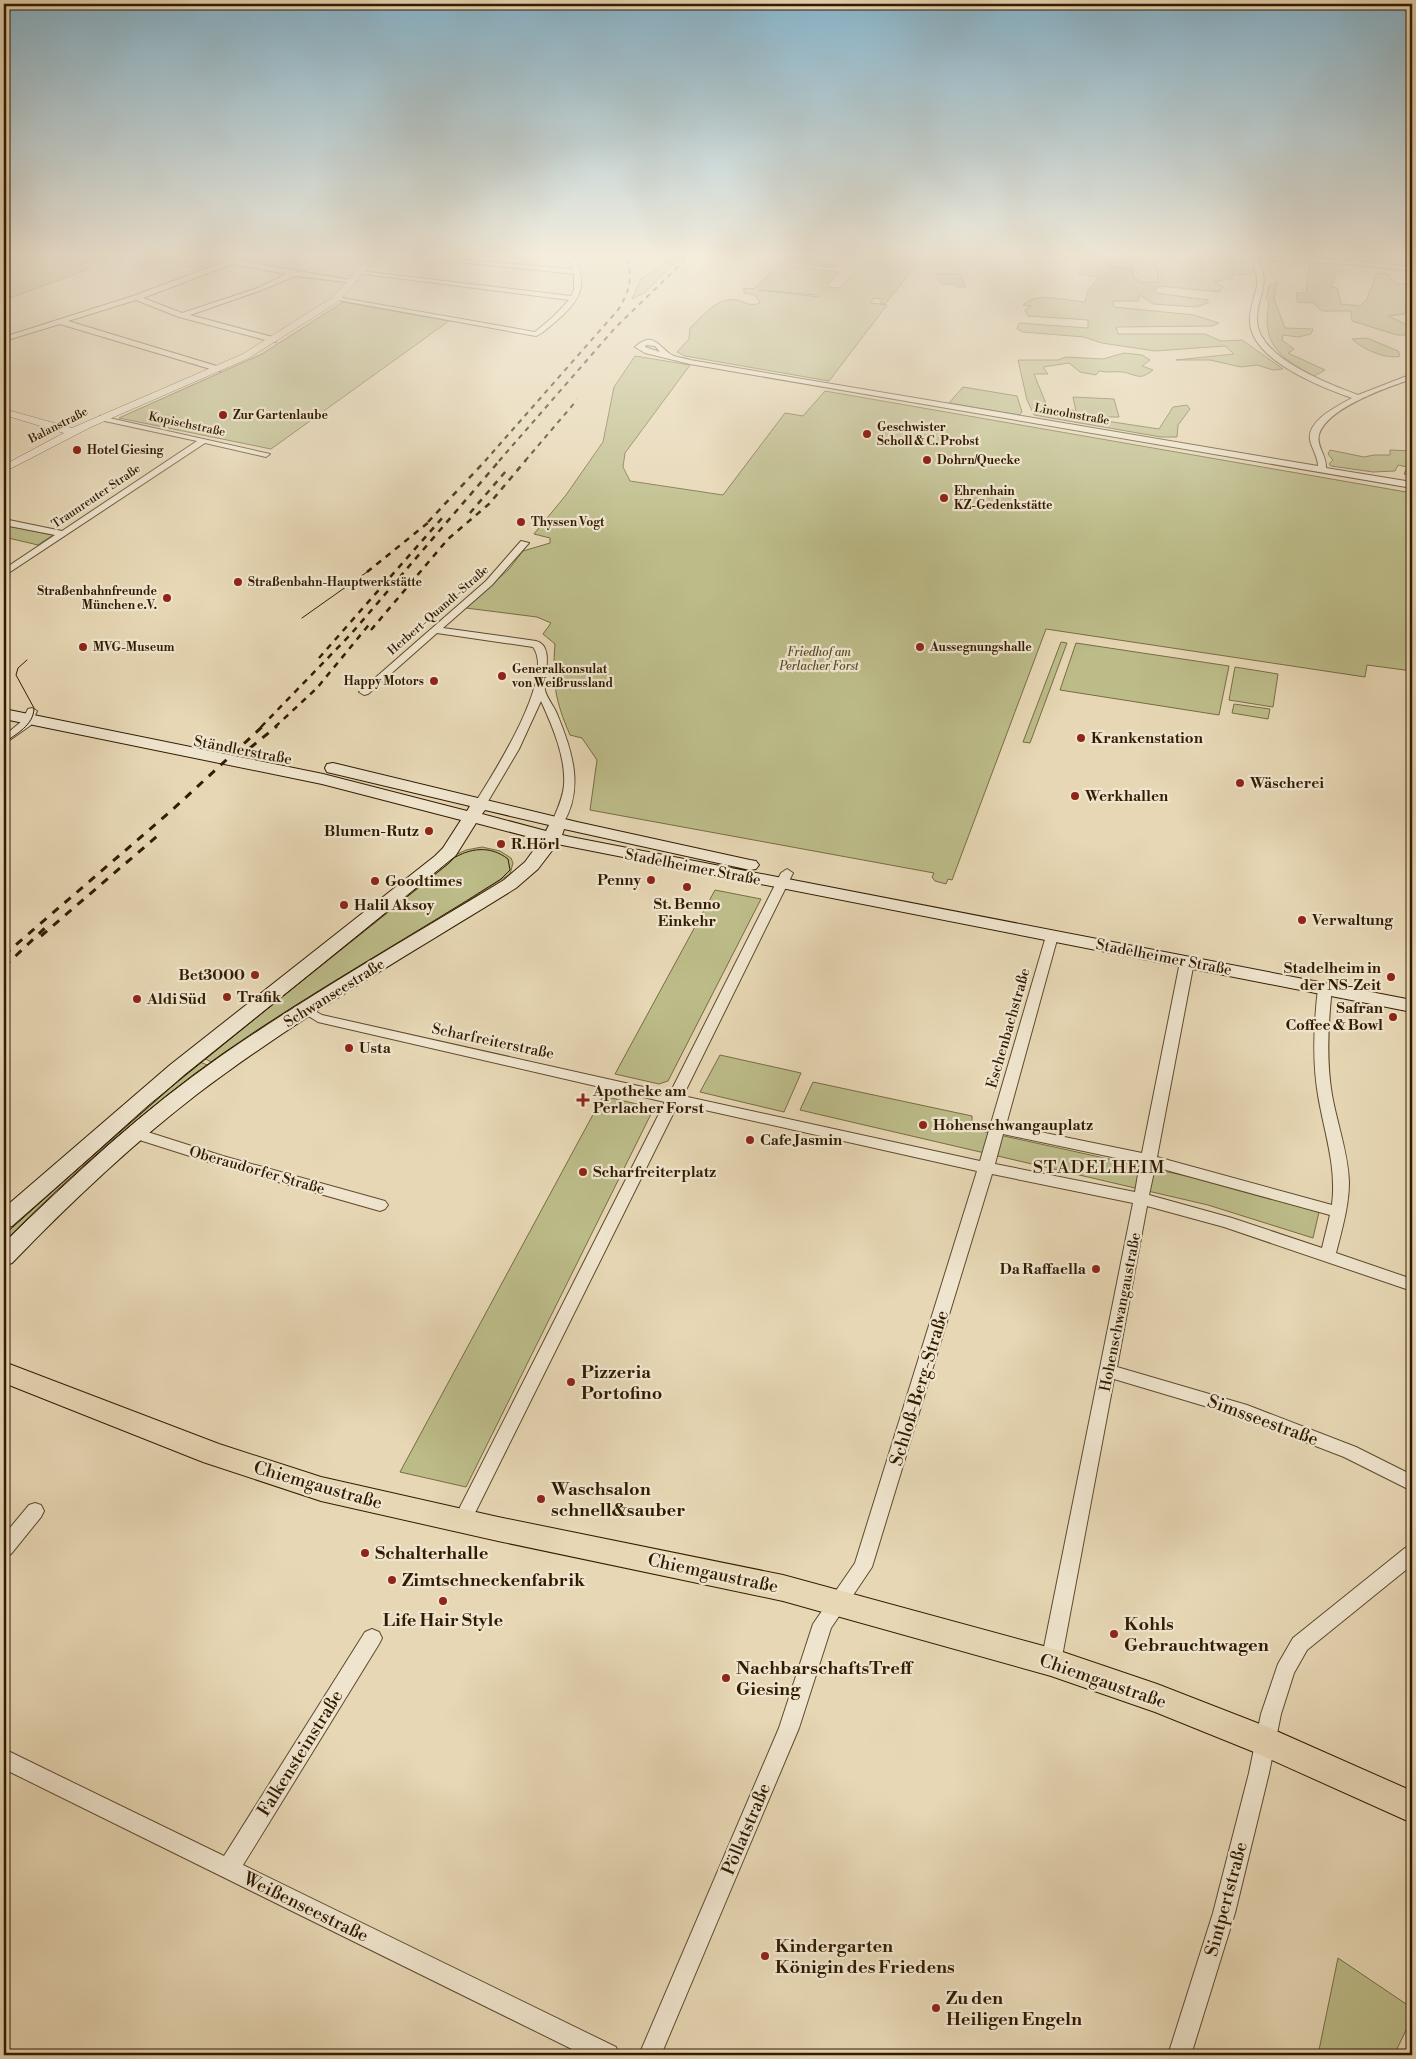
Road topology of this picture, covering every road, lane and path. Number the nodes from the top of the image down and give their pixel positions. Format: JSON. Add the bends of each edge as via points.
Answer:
{"nodes":[{"id":1,"x":151,"y":349,"type":"edge"},
{"id":2,"x":258,"y":349,"type":"edge"},
{"id":3,"x":1268,"y":349,"type":"edge"},
{"id":4,"x":668,"y":356,"type":"dead end"},
{"id":5,"x":217,"y":369,"type":"junction"},
{"id":6,"x":1412,"y":376,"type":"edge"},
{"id":7,"x":1360,"y":398,"type":"junction"},
{"id":8,"x":4,"y":412,"type":"edge"},
{"id":9,"x":103,"y":418,"type":"junction"},
{"id":10,"x":73,"y":432,"type":"junction"},
{"id":11,"x":203,"y":441,"type":"junction"},
{"id":12,"x":266,"y":454,"type":"dead end"},
{"id":13,"x":4,"y":469,"type":"edge"},
{"id":14,"x":1322,"y":469,"type":"junction"},
{"id":15,"x":1412,"y":485,"type":"edge"},
{"id":16,"x":4,"y":522,"type":"edge"},
{"id":17,"x":64,"y":534,"type":"junction"},
{"id":18,"x":524,"y":543,"type":"dead end"},
{"id":19,"x":4,"y":573,"type":"edge"},
{"id":20,"x":436,"y":630,"type":"junction"},
{"id":21,"x":536,"y":644,"type":"joint"},
{"id":22,"x":540,"y":691,"type":"junction"},
{"id":23,"x":364,"y":692,"type":"dead end"},
{"id":24,"x":4,"y":705,"type":"edge"},
{"id":25,"x":4,"y":714,"type":"edge"},
{"id":26,"x":31,"y":715,"type":"junction"},
{"id":27,"x":4,"y":741,"type":"edge"},
{"id":28,"x":476,"y":810,"type":"junction"},
{"id":29,"x":555,"y":830,"type":"junction"},
{"id":30,"x":784,"y":879,"type":"junction"},
{"id":31,"x":917,"y":905,"type":"junction"},
{"id":32,"x":1052,"y":936,"type":"junction"},
{"id":33,"x":1187,"y":962,"type":"junction"},
{"id":34,"x":1325,"y":988,"type":"junction"},
{"id":35,"x":1412,"y":993,"type":"edge"},
{"id":36,"x":1412,"y":1006,"type":"edge"},
{"id":37,"x":306,"y":1010,"type":"junction"},
{"id":38,"x":674,"y":1098,"type":"junction"},
{"id":39,"x":997,"y":1128,"type":"junction"},
{"id":40,"x":135,"y":1134,"type":"junction"},
{"id":41,"x":1149,"y":1160,"type":"junction"},
{"id":42,"x":986,"y":1168,"type":"junction"},
{"id":43,"x":1143,"y":1199,"type":"junction"},
{"id":44,"x":380,"y":1205,"type":"dead end"},
{"id":45,"x":1339,"y":1212,"type":"junction"},
{"id":46,"x":4,"y":1220,"type":"edge"},
{"id":47,"x":1328,"y":1254,"type":"junction"},
{"id":48,"x":4,"y":1257,"type":"edge"},
{"id":49,"x":1412,"y":1285,"type":"edge"},
{"id":50,"x":1109,"y":1371,"type":"junction"},
{"id":51,"x":4,"y":1372,"type":"edge"},
{"id":52,"x":1412,"y":1483,"type":"edge"},
{"id":53,"x":35,"y":1510,"type":"dead end"},
{"id":54,"x":462,"y":1521,"type":"junction"},
{"id":55,"x":4,"y":1548,"type":"edge"},
{"id":56,"x":1412,"y":1554,"type":"edge"},
{"id":57,"x":837,"y":1602,"type":"junction"},
{"id":58,"x":372,"y":1638,"type":"dead end"},
{"id":59,"x":1051,"y":1662,"type":"junction"},
{"id":60,"x":1265,"y":1741,"type":"junction"},
{"id":61,"x":4,"y":1759,"type":"edge"},
{"id":62,"x":1412,"y":1807,"type":"edge"},
{"id":63,"x":228,"y":1868,"type":"junction"},
{"id":64,"x":608,"y":2055,"type":"edge"},
{"id":65,"x":650,"y":2055,"type":"edge"},
{"id":66,"x":1179,"y":2055,"type":"edge"}],
"edges":[{"from":1,"to":5,"type":"street"},
{"from":2,"to":5,"type":"street","name":"Balanstraße"},
{"from":3,"to":7,"type":"street","via":[[1296,369]]},
{"from":4,"to":14,"type":"street","name":"Lincolnstraße"},
{"from":5,"to":9,"type":"street","name":"Balanstraße"},
{"from":6,"to":7,"type":"street"},
{"from":7,"to":14,"type":"street","via":[[1319,424],[1314,436],[1316,449],[1322,458]]},
{"from":8,"to":10,"type":"street"},
{"from":9,"to":10,"type":"street","name":"Balanstraße"},
{"from":9,"to":11,"type":"street","name":"Kopischstraße"},
{"from":10,"to":13,"type":"street","name":"Balanstraße"},
{"from":11,"to":12,"type":"street","name":"Kopischstraße"},
{"from":11,"to":17,"type":"street","name":"Traunreuter Straße"},
{"from":14,"to":15,"type":"street","name":"Lincolnstraße"},
{"from":16,"to":17,"type":"street"},
{"from":17,"to":19,"type":"street","name":"Traunreuter Straße"},
{"from":18,"to":20,"type":"street","name":"Herbert-Quandt-Straße","via":[[504,568]]},
{"from":20,"to":21,"type":"street"},
{"from":20,"to":23,"type":"street","name":"Herbert-Quandt-Straße"},
{"from":21,"to":22,"type":"street","name":"Schwanseestraße","via":[[542,652]]},
{"from":22,"to":28,"type":"street","name":"Schwanseestraße","via":[[513,749]]},
{"from":22,"to":29,"type":"street","name":"Schwanseestraße","via":[[562,743],[570,781]]},
{"from":24,"to":26,"type":"main road","name":"Ständlerstraße"},
{"from":25,"to":26,"type":"main road","name":"Ständlerstraße"},
{"from":26,"to":27,"type":"street"},
{"from":26,"to":28,"type":"main road","name":"Ständlerstraße"},
{"from":28,"to":29,"type":"main road","name":"Stadelheimer Straße"},
{"from":28,"to":46,"type":"main road","name":"Schwanseestraße","via":[[441,860],[177,1070]]},
{"from":29,"to":30,"type":"main road","name":"Stadelheimer Straße"},
{"from":29,"to":37,"type":"main road","name":"Schwanseestraße","via":[[530,868],[510,884]]},
{"from":30,"to":31,"type":"main road","name":"Stadelheimer Straße"},
{"from":30,"to":38,"type":"street"},
{"from":31,"to":32,"type":"main road","name":"Stadelheimer Straße"},
{"from":31,"to":35,"type":"main road","name":"Stadelheimer Straße"},
{"from":32,"to":33,"type":"main road","name":"Stadelheimer Straße"},
{"from":32,"to":39,"type":"street","name":"Eschenbachstraße"},
{"from":33,"to":34,"type":"main road","name":"Stadelheimer Straße"},
{"from":33,"to":41,"type":"street","name":"Hohenschwangaustraße"},
{"from":34,"to":36,"type":"main road","name":"Stadelheimer Straße"},
{"from":34,"to":45,"type":"street","via":[[1323,1074],[1341,1167],[1343,1188]]},
{"from":37,"to":38,"type":"street","name":"Scharfreiterstraße","via":[[318,1018],[393,1036]]},
{"from":37,"to":40,"type":"main road","name":"Schwanseestraße","via":[[211,1074]]},
{"from":38,"to":42,"type":"street"},
{"from":38,"to":54,"type":"street"},
{"from":39,"to":41,"type":"street"},
{"from":39,"to":42,"type":"street"},
{"from":40,"to":44,"type":"street","name":"Oberaudorfer Straße"},
{"from":40,"to":48,"type":"main road","name":"Schwanseestraße","via":[[40,1219]]},
{"from":41,"to":43,"type":"street","name":"Hohenschwangaustraße"},
{"from":41,"to":45,"type":"street"},
{"from":42,"to":43,"type":"street"},
{"from":42,"to":57,"type":"street","name":"Schloß-Berg-Straße","via":[[863,1567]]},
{"from":43,"to":47,"type":"street"},
{"from":43,"to":50,"type":"street","name":"Hohenschwangaustraße"},
{"from":45,"to":47,"type":"street"},
{"from":47,"to":49,"type":"street"},
{"from":50,"to":52,"type":"street","name":"Simsseestraße","via":[[1241,1410],[1350,1452]]},
{"from":50,"to":59,"type":"street","name":"Hohenschwangaustraße"},
{"from":51,"to":54,"type":"main road","name":"Chiemgaustraße","via":[[280,1477]]},
{"from":53,"to":55,"type":"street"},
{"from":54,"to":57,"type":"main road","name":"Chiemgaustraße"},
{"from":56,"to":60,"type":"street","via":[[1300,1644],[1279,1685]]},
{"from":57,"to":59,"type":"main road","name":"Chiemgaustraße"},
{"from":57,"to":65,"type":"street","name":"Pöllatstraße","via":[[818,1636],[789,1728]]},
{"from":58,"to":63,"type":"street","name":"Falkensteinstraße"},
{"from":59,"to":60,"type":"main road","name":"Chiemgaustraße","via":[[1157,1698]]},
{"from":60,"to":62,"type":"main road","name":"Chiemgaustraße"},
{"from":60,"to":66,"type":"street","name":"Sintpertstraße","via":[[1224,1913]]},
{"from":61,"to":63,"type":"street","name":"Weißenseestraße"},
{"from":63,"to":64,"type":"street","name":"Weißenseestraße"}]}
